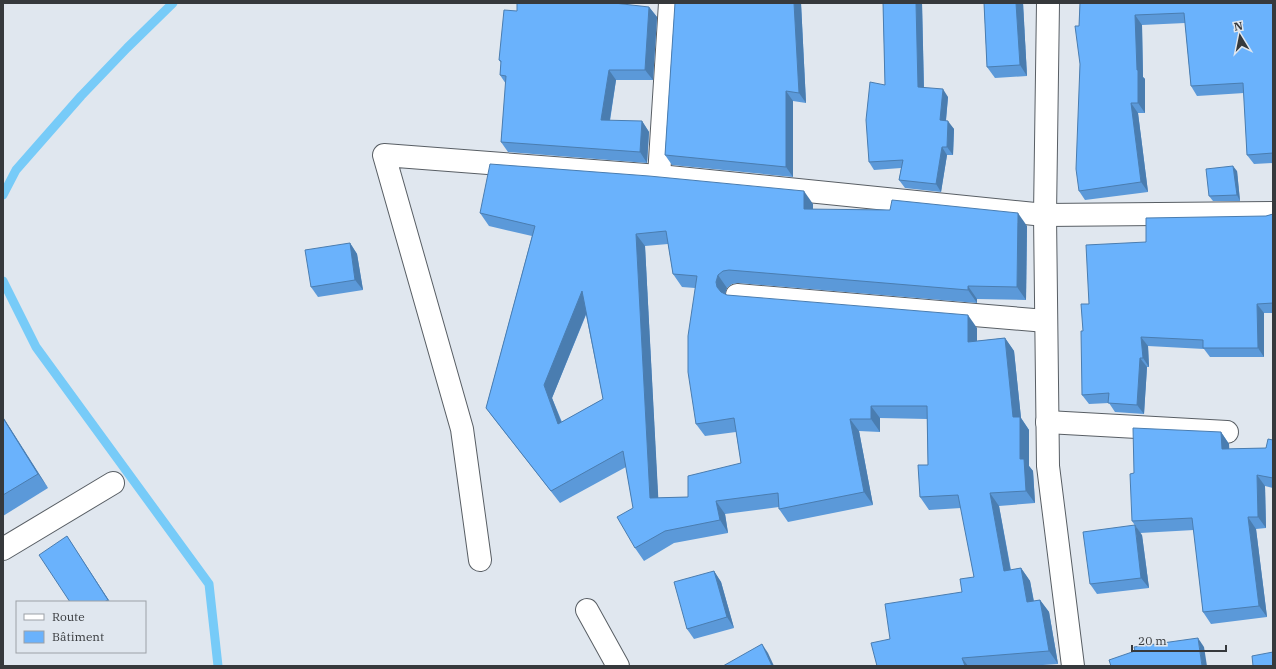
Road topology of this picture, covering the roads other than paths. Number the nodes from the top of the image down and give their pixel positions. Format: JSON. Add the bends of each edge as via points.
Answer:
{"nodes":[{"id":1,"x":670,"y":3,"type":"edge"},
{"id":2,"x":1048,"y":3,"type":"edge"},
{"id":3,"x":659,"y":176,"type":"junction"},
{"id":4,"x":1273,"y":213,"type":"edge"},
{"id":5,"x":1045,"y":215,"type":"junction"},
{"id":6,"x":738,"y":295,"type":"edge"},
{"id":7,"x":1046,"y":321,"type":"junction"},
{"id":8,"x":1047,"y":422,"type":"junction"},
{"id":9,"x":1227,"y":432,"type":"dead end"},
{"id":10,"x":113,"y":483,"type":"dead end"},
{"id":11,"x":3,"y":549,"type":"edge"},
{"id":12,"x":480,"y":560,"type":"dead end"},
{"id":13,"x":587,"y":610,"type":"dead end"},
{"id":14,"x":618,"y":666,"type":"edge"},
{"id":15,"x":1073,"y":666,"type":"edge"}],
"edges":[{"from":1,"to":3,"type":"street"},
{"from":2,"to":5,"type":"street"},
{"from":3,"to":5,"type":"street"},
{"from":3,"to":12,"type":"street","via":[[384,155],[462,429]]},
{"from":4,"to":5,"type":"street"},
{"from":5,"to":7,"type":"street"},
{"from":6,"to":7,"type":"street"},
{"from":7,"to":8,"type":"street"},
{"from":8,"to":9,"type":"street"},
{"from":8,"to":15,"type":"street","via":[[1048,466]]},
{"from":10,"to":11,"type":"street"},
{"from":13,"to":14,"type":"street"}]}
